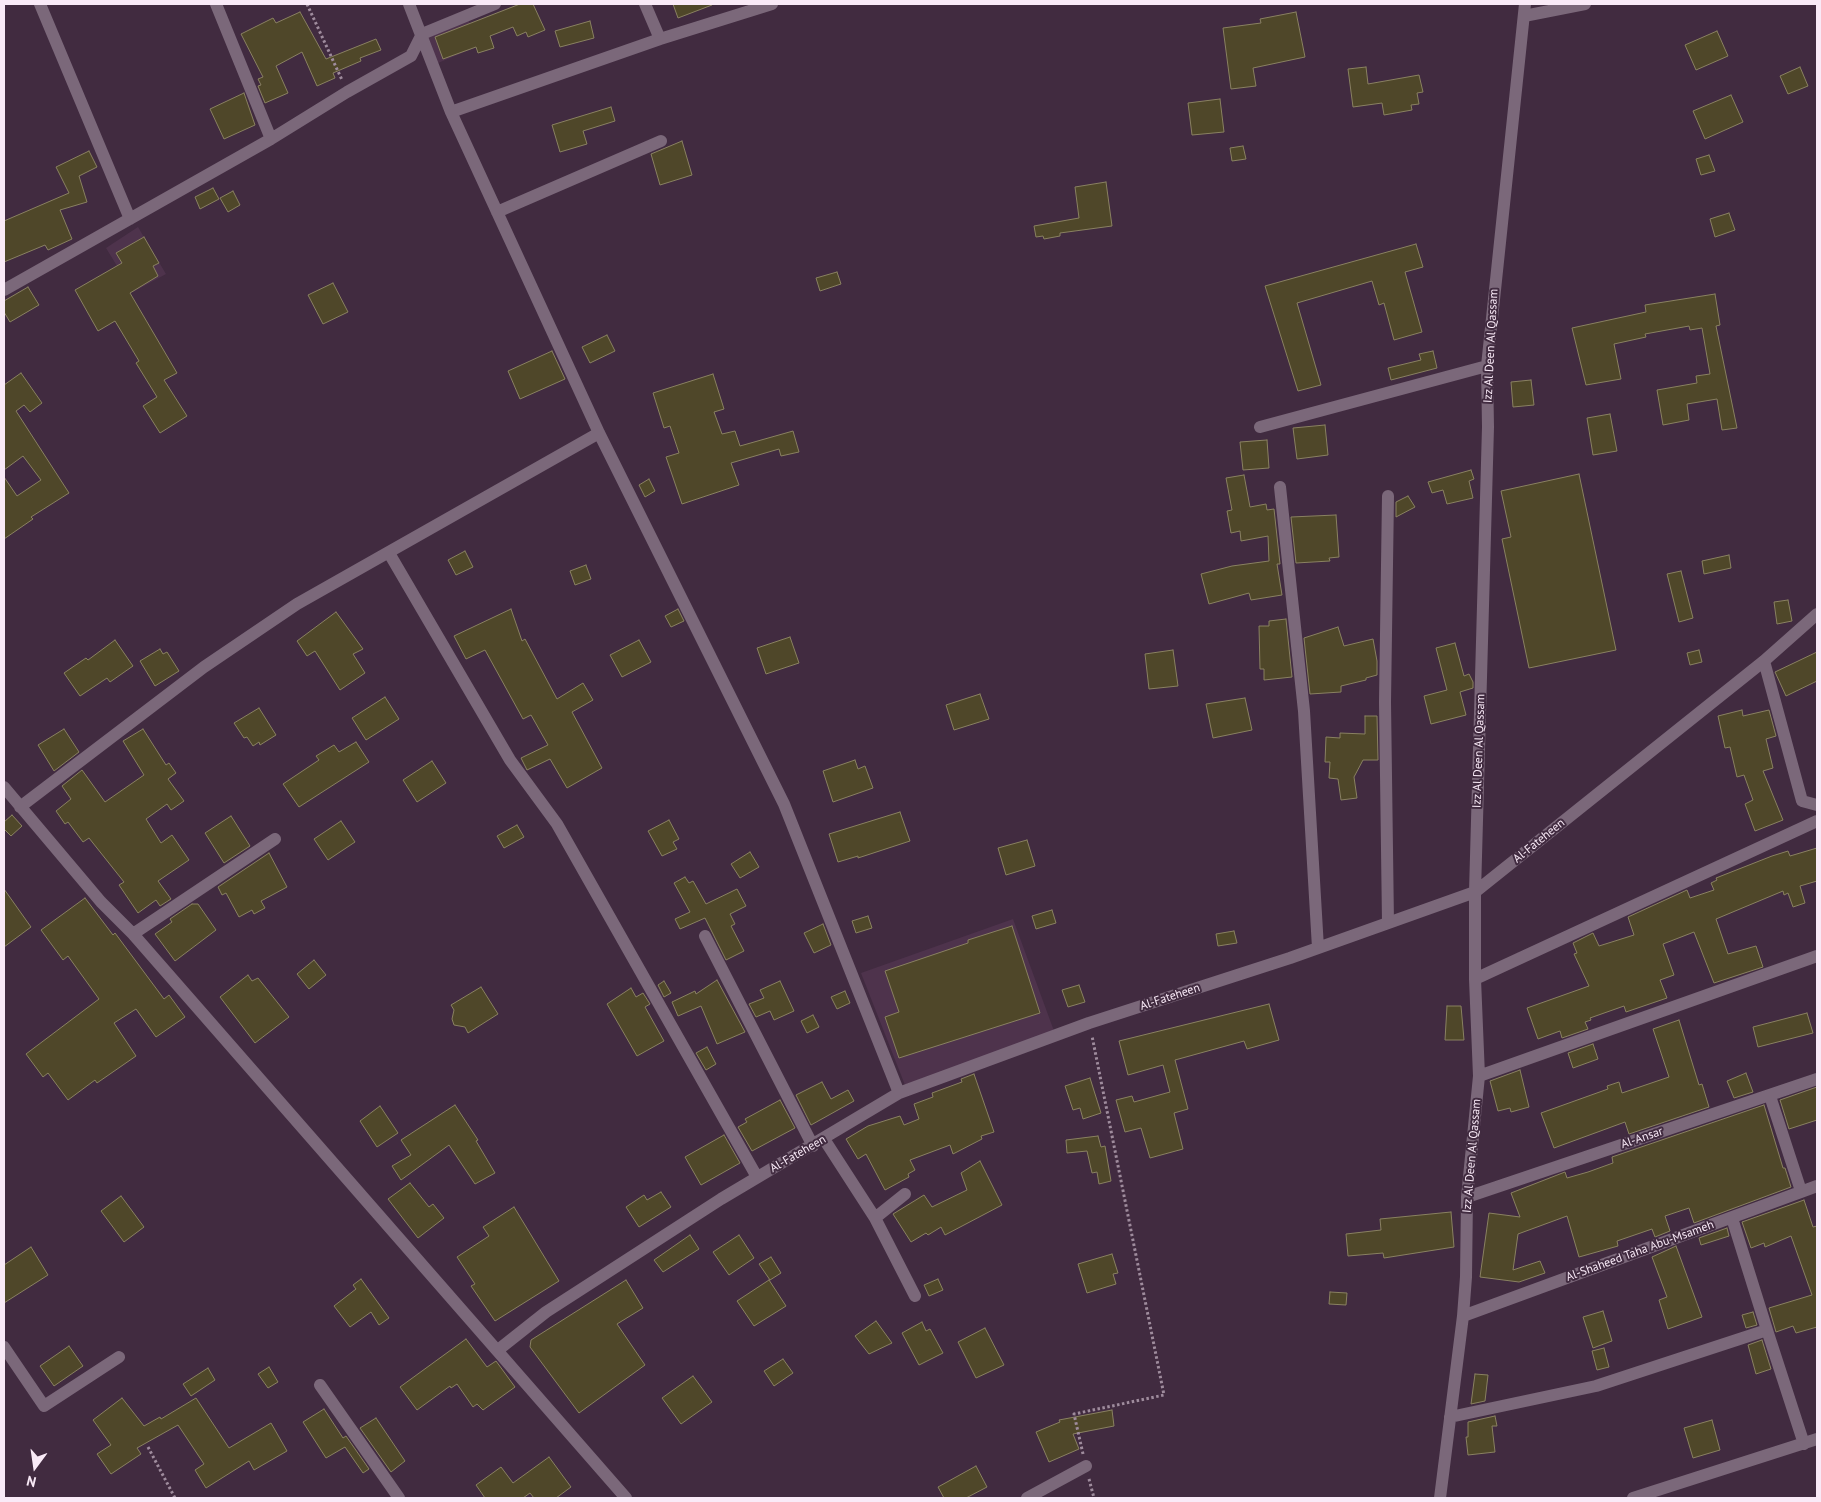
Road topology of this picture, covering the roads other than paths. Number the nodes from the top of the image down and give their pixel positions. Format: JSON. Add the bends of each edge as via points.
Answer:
{"nodes":[{"id":1,"x":40,"y":4,"type":"edge"},
{"id":2,"x":216,"y":4,"type":"edge"},
{"id":3,"x":409,"y":4,"type":"edge"},
{"id":4,"x":495,"y":4,"type":"edge"},
{"id":5,"x":645,"y":4,"type":"edge"},
{"id":6,"x":772,"y":4,"type":"edge"},
{"id":7,"x":1585,"y":4,"type":"edge"},
{"id":8,"x":758,"y":6,"type":"edge"},
{"id":9,"x":1524,"y":10,"type":"edge"},
{"id":10,"x":422,"y":34,"type":"junction"},
{"id":11,"x":660,"y":39,"type":"junction"},
{"id":12,"x":451,"y":112,"type":"junction"},
{"id":13,"x":271,"y":139,"type":"junction"},
{"id":14,"x":660,"y":141,"type":"dead end"},
{"id":15,"x":497,"y":212,"type":"junction"},
{"id":16,"x":130,"y":219,"type":"junction"},
{"id":17,"x":4,"y":290,"type":"edge"},
{"id":18,"x":1487,"y":366,"type":"junction"},
{"id":19,"x":1260,"y":428,"type":"dead end"},
{"id":20,"x":599,"y":433,"type":"junction"},
{"id":21,"x":1280,"y":487,"type":"dead end"},
{"id":22,"x":1388,"y":496,"type":"dead end"},
{"id":23,"x":389,"y":553,"type":"junction"},
{"id":24,"x":1817,"y":614,"type":"edge"},
{"id":25,"x":1764,"y":661,"type":"junction"},
{"id":26,"x":4,"y":787,"type":"edge"},
{"id":27,"x":1817,"y":805,"type":"edge"},
{"id":28,"x":20,"y":807,"type":"junction"},
{"id":29,"x":1817,"y":821,"type":"edge"},
{"id":30,"x":275,"y":839,"type":"dead end"},
{"id":31,"x":1475,"y":892,"type":"junction"},
{"id":32,"x":1388,"y":923,"type":"junction"},
{"id":33,"x":133,"y":934,"type":"junction"},
{"id":34,"x":705,"y":936,"type":"dead end"},
{"id":35,"x":1318,"y":948,"type":"junction"},
{"id":36,"x":1817,"y":956,"type":"edge"},
{"id":37,"x":1475,"y":980,"type":"junction"},
{"id":38,"x":1479,"y":1076,"type":"junction"},
{"id":39,"x":1817,"y":1079,"type":"edge"},
{"id":40,"x":899,"y":1093,"type":"junction"},
{"id":41,"x":1770,"y":1096,"type":"junction"},
{"id":42,"x":818,"y":1143,"type":"junction"},
{"id":43,"x":757,"y":1177,"type":"junction"},
{"id":44,"x":1817,"y":1186,"type":"edge"},
{"id":45,"x":1801,"y":1191,"type":"junction"},
{"id":46,"x":906,"y":1194,"type":"dead end"},
{"id":47,"x":1467,"y":1197,"type":"junction"},
{"id":48,"x":875,"y":1218,"type":"junction"},
{"id":49,"x":1732,"y":1218,"type":"junction"},
{"id":50,"x":915,"y":1296,"type":"dead end"},
{"id":51,"x":1463,"y":1316,"type":"junction"},
{"id":52,"x":1767,"y":1330,"type":"junction"},
{"id":53,"x":4,"y":1346,"type":"edge"},
{"id":54,"x":498,"y":1350,"type":"junction"},
{"id":55,"x":119,"y":1356,"type":"dead end"},
{"id":56,"x":320,"y":1385,"type":"dead end"},
{"id":57,"x":1450,"y":1417,"type":"junction"},
{"id":58,"x":1817,"y":1439,"type":"edge"},
{"id":59,"x":1804,"y":1444,"type":"junction"},
{"id":60,"x":1086,"y":1466,"type":"road end"},
{"id":61,"x":398,"y":1498,"type":"edge"},
{"id":62,"x":625,"y":1498,"type":"edge"},
{"id":63,"x":1027,"y":1498,"type":"edge"},
{"id":64,"x":1440,"y":1498,"type":"edge"},
{"id":65,"x":1633,"y":1498,"type":"edge"}],
"edges":[{"from":1,"to":16,"type":"street"},
{"from":2,"to":13,"type":"street"},
{"from":3,"to":10,"type":"street"},
{"from":4,"to":10,"type":"street"},
{"from":5,"to":11,"type":"street"},
{"from":6,"to":8,"type":"street"},
{"from":7,"to":9,"type":"street"},
{"from":8,"to":11,"type":"street"},
{"from":9,"to":18,"type":"street","name":"Izz Al Deen Al Qassam"},
{"from":10,"to":12,"type":"street"},
{"from":10,"to":13,"type":"street","via":[[411,56]]},
{"from":11,"to":12,"type":"street"},
{"from":12,"to":15,"type":"street"},
{"from":13,"to":16,"type":"street"},
{"from":14,"to":15,"type":"street"},
{"from":15,"to":20,"type":"street"},
{"from":16,"to":17,"type":"street"},
{"from":18,"to":19,"type":"street"},
{"from":18,"to":31,"type":"street","name":"Izz Al Deen Al Qassam"},
{"from":20,"to":23,"type":"street","via":[[425,529]]},
{"from":20,"to":40,"type":"street","via":[[784,804]]},
{"from":21,"to":35,"type":"street","via":[[1304,711]]},
{"from":22,"to":32,"type":"street","via":[[1385,702]]},
{"from":23,"to":28,"type":"street","via":[[297,604],[204,667]]},
{"from":23,"to":43,"type":"street","via":[[510,760],[556,824]]},
{"from":24,"to":25,"type":"street","name":"Al-Fateheen"},
{"from":25,"to":27,"type":"street","via":[[1802,801]]},
{"from":25,"to":31,"type":"street","name":"Al-Fateheen"},
{"from":26,"to":28,"type":"street"},
{"from":28,"to":33,"type":"street","via":[[100,902]]},
{"from":29,"to":37,"type":"street"},
{"from":30,"to":33,"type":"street"},
{"from":31,"to":32,"type":"street","name":"Al-Fateheen"},
{"from":31,"to":37,"type":"street","name":"Izz Al Deen Al Qassam"},
{"from":32,"to":35,"type":"street","name":"Al-Fateheen"},
{"from":33,"to":54,"type":"street"},
{"from":34,"to":42,"type":"street"},
{"from":35,"to":40,"type":"street","name":"Al-Fateheen","via":[[1090,1023]]},
{"from":36,"to":38,"type":"street"},
{"from":37,"to":38,"type":"street","name":"Izz Al Deen Al Qassam"},
{"from":38,"to":47,"type":"street","name":"Izz Al Deen Al Qassam"},
{"from":39,"to":41,"type":"street","name":"Al-Ansar"},
{"from":40,"to":42,"type":"street","name":"Al-Fateheen"},
{"from":41,"to":45,"type":"street"},
{"from":41,"to":47,"type":"street","name":"Al-Ansar"},
{"from":42,"to":43,"type":"street","name":"Al-Fateheen"},
{"from":42,"to":48,"type":"street"},
{"from":43,"to":54,"type":"street","name":"Al-Fateheen","via":[[546,1312]]},
{"from":44,"to":45,"type":"street","name":"Al-Shaheed Taha Abu-Msameh"},
{"from":45,"to":49,"type":"street","name":"Al-Shaheed Taha Abu-Msameh"},
{"from":46,"to":48,"type":"street"},
{"from":47,"to":51,"type":"street","name":"Izz Al Deen Al Qassam"},
{"from":48,"to":50,"type":"street"},
{"from":49,"to":51,"type":"street","name":"Al-Shaheed Taha Abu-Msameh"},
{"from":49,"to":52,"type":"street"},
{"from":51,"to":57,"type":"street","name":"Izz Al Deen Al Qassam"},
{"from":52,"to":57,"type":"street","via":[[1596,1386]]},
{"from":52,"to":59,"type":"street"},
{"from":53,"to":55,"type":"street","via":[[44,1406]]},
{"from":54,"to":62,"type":"street"},
{"from":56,"to":61,"type":"street"},
{"from":57,"to":64,"type":"street","name":"Izz Al Deen Al Qassam"},
{"from":58,"to":59,"type":"street"},
{"from":59,"to":65,"type":"street"},
{"from":60,"to":63,"type":"street"}]}
